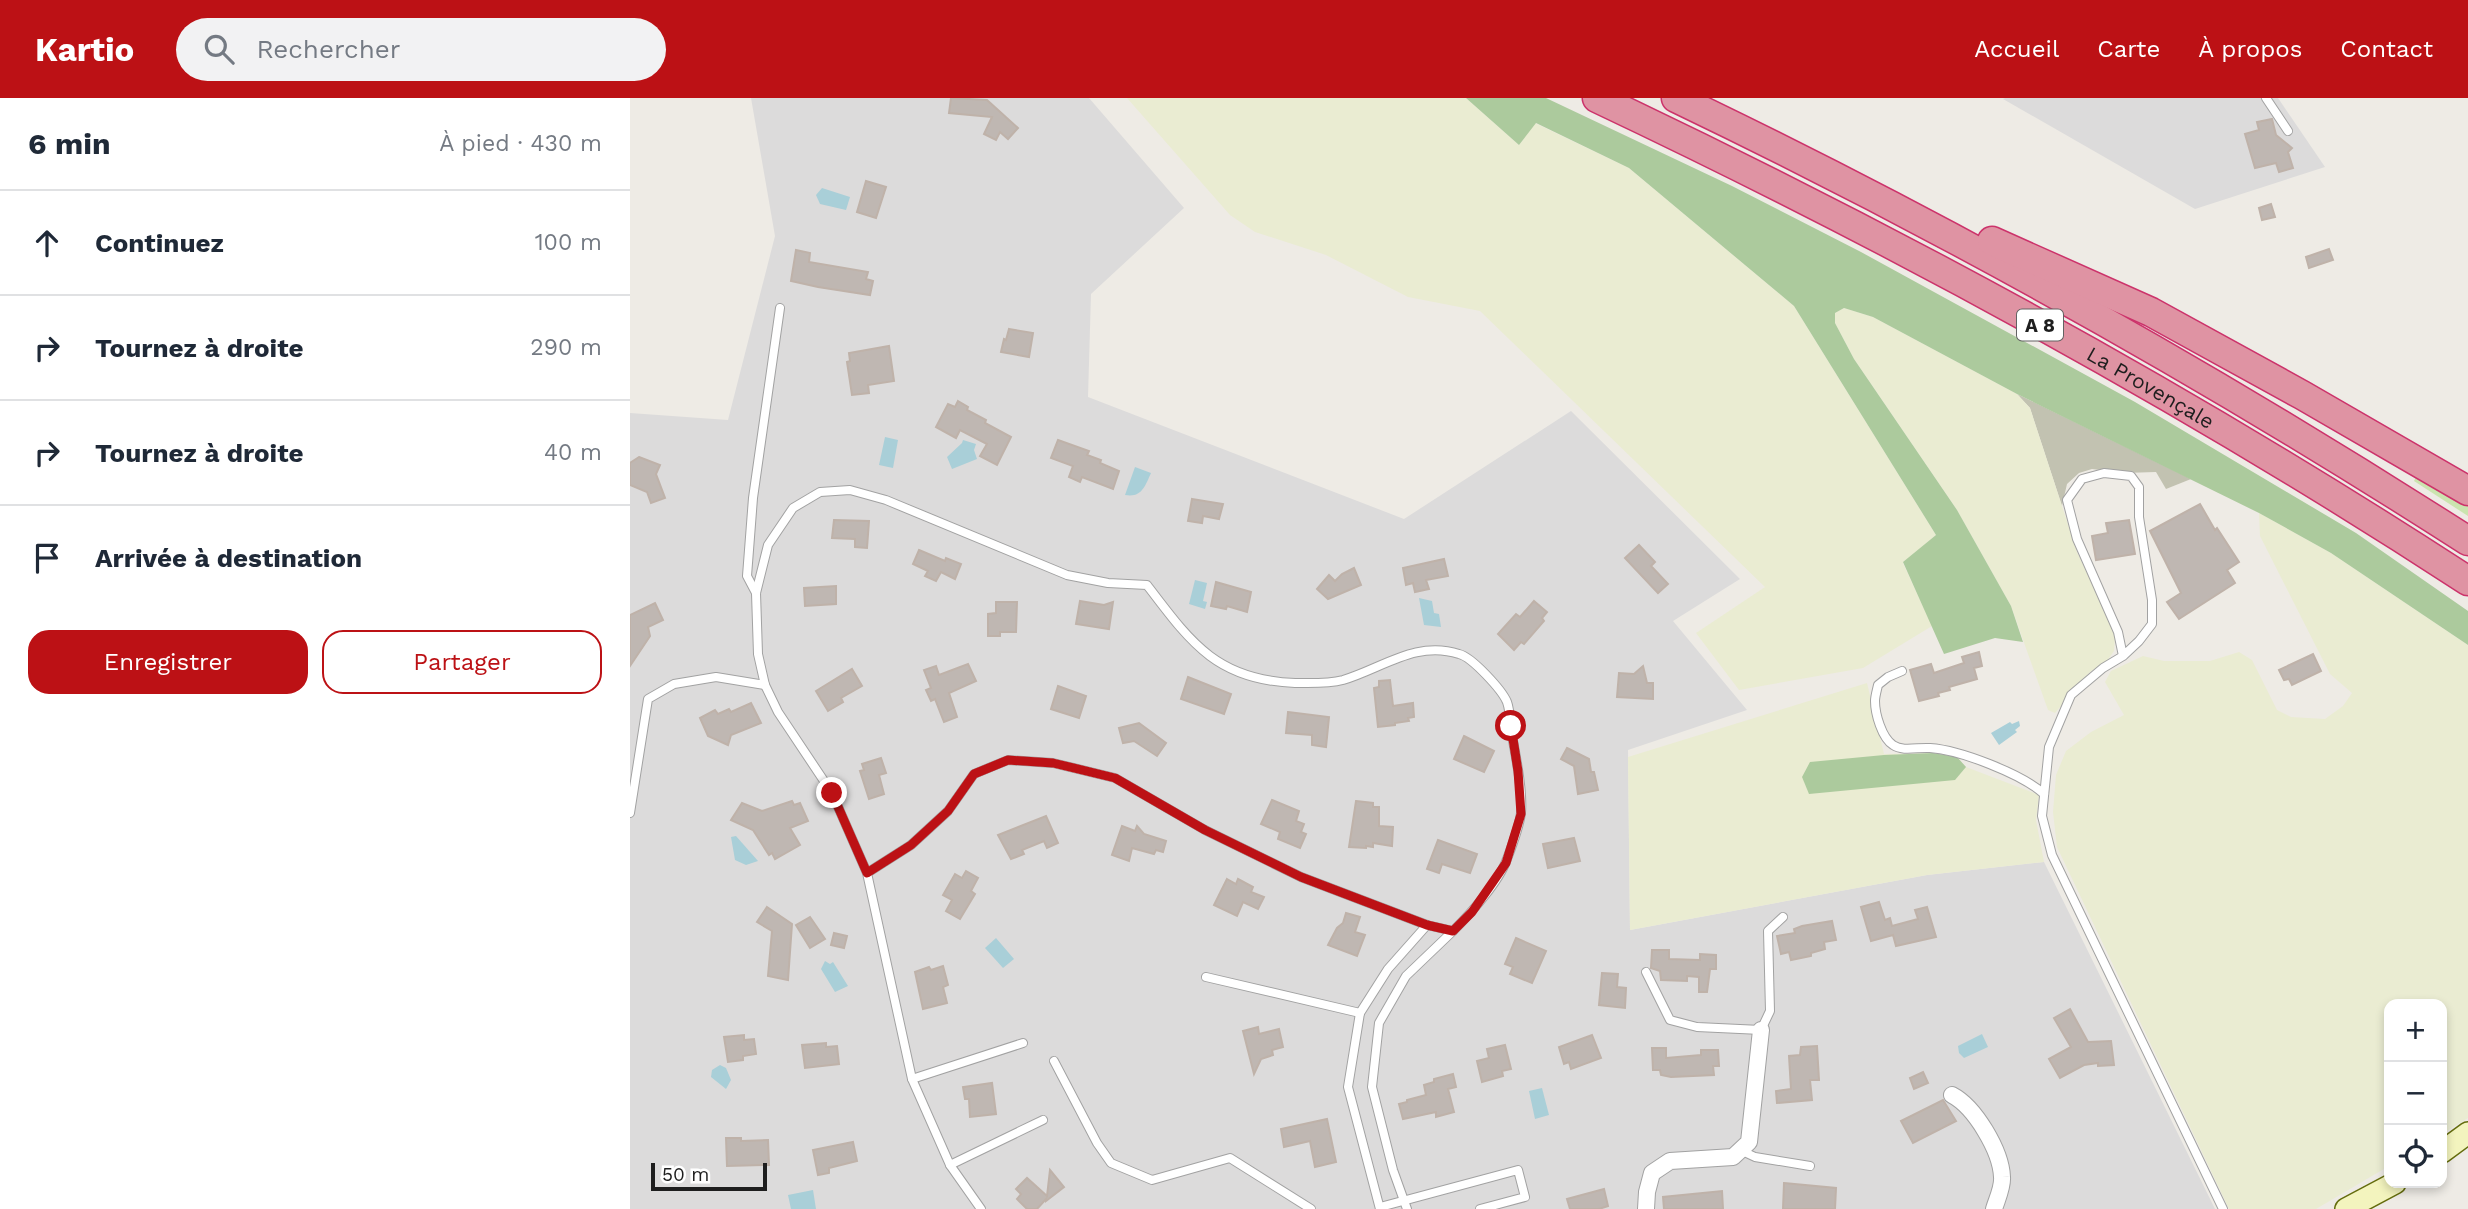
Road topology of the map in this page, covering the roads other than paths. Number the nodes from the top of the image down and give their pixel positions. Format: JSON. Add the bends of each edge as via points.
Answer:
{"nodes":[{"id":1,"x":1597,"y":98,"type":"edge"},
{"id":2,"x":1676,"y":98,"type":"edge"},
{"id":3,"x":2266,"y":98,"type":"edge"},
{"id":4,"x":2288,"y":131,"type":"dead end"},
{"id":5,"x":1781,"y":149,"type":"junction"},
{"id":6,"x":780,"y":308,"type":"dead end"},
{"id":7,"x":2468,"y":491,"type":"edge"},
{"id":8,"x":2468,"y":541,"type":"edge"},
{"id":9,"x":2468,"y":581,"type":"edge"},
{"id":10,"x":756,"y":593,"type":"junction"},
{"id":11,"x":2123,"y":656,"type":"junction"},
{"id":12,"x":1902,"y":671,"type":"dead end"},
{"id":13,"x":765,"y":685,"type":"junction"},
{"id":14,"x":2044,"y":794,"type":"junction"},
{"id":15,"x":630,"y":813,"type":"edge"},
{"id":16,"x":867,"y":873,"type":"junction"},
{"id":17,"x":1783,"y":917,"type":"dead end"},
{"id":18,"x":1427,"y":925,"type":"junction"},
{"id":19,"x":1453,"y":931,"type":"junction"},
{"id":20,"x":1646,"y":972,"type":"dead end"},
{"id":21,"x":1206,"y":977,"type":"dead end"},
{"id":22,"x":1360,"y":1013,"type":"junction"},
{"id":23,"x":1761,"y":1031,"type":"junction"},
{"id":24,"x":1023,"y":1044,"type":"dead end"},
{"id":25,"x":1054,"y":1061,"type":"dead end"},
{"id":26,"x":912,"y":1079,"type":"junction"},
{"id":27,"x":1952,"y":1094,"type":"dead end"},
{"id":28,"x":1043,"y":1120,"type":"dead end"},
{"id":29,"x":2468,"y":1133,"type":"edge"},
{"id":30,"x":2468,"y":1145,"type":"edge"},
{"id":31,"x":2447,"y":1148,"type":"edge"},
{"id":32,"x":1740,"y":1150,"type":"junction"},
{"id":33,"x":2447,"y":1156,"type":"edge"},
{"id":34,"x":950,"y":1165,"type":"junction"},
{"id":35,"x":1810,"y":1166,"type":"dead end"},
{"id":36,"x":2386,"y":1188,"type":"edge"},
{"id":37,"x":1405,"y":1205,"type":"edge"},
{"id":38,"x":1380,"y":1208,"type":"edge"},
{"id":39,"x":981,"y":1209,"type":"edge"},
{"id":40,"x":1311,"y":1209,"type":"edge"},
{"id":41,"x":1480,"y":1209,"type":"edge"},
{"id":42,"x":1646,"y":1209,"type":"edge"},
{"id":43,"x":1994,"y":1209,"type":"edge"},
{"id":44,"x":2223,"y":1209,"type":"edge"},
{"id":45,"x":2346,"y":1209,"type":"edge"}],
"edges":[{"from":1,"to":9,"type":"highway","name":"La Provençale","number":"A 8","via":[[1993,298],[2203,415]]},
{"from":2,"to":5,"type":"highway","name":"La Provençale","number":"A 8"},
{"from":3,"to":4,"type":"lane"},
{"from":5,"to":7,"type":"highway","via":[[2151,312]]},
{"from":5,"to":8,"type":"highway","name":"La Provençale","number":"A 8","via":[[2133,338]]},
{"from":6,"to":10,"type":"lane","via":[[753,498],[747,576]]},
{"from":10,"to":13,"type":"lane","via":[[758,654]]},
{"from":10,"to":19,"type":"lane","via":[[768,545],[793,508],[820,492],[850,490],[886,500],[1067,575],[1147,585],[1207,656],[1238,673],[1276,682],[1308,683],[1342,680],[1399,656],[1432,649],[1462,654],[1507,702],[1521,814],[1506,863]]},
{"from":11,"to":11,"type":"lane","via":[[2152,624],[2152,600],[2139,488],[2131,477],[2104,473],[2082,479],[2067,500],[2077,539],[2118,632]]},
{"from":11,"to":14,"type":"lane","via":[[2071,695],[2049,747]]},
{"from":12,"to":14,"type":"lane","via":[[1878,685],[1875,701],[1883,734],[1890,743],[1899,749],[1954,751],[2032,783]]},
{"from":13,"to":15,"type":"lane","via":[[716,677],[674,684],[648,699]]},
{"from":13,"to":16,"type":"lane","via":[[832,793]]},
{"from":14,"to":44,"type":"lane","via":[[2042,816],[2052,855]]},
{"from":16,"to":18,"type":"lane","via":[[911,845],[948,811],[974,774],[1008,760],[1053,763],[1115,778],[1205,830],[1301,877]]},
{"from":16,"to":26,"type":"lane"},
{"from":17,"to":23,"type":"lane","via":[[1768,930],[1770,1011]]},
{"from":18,"to":19,"type":"lane"},
{"from":18,"to":22,"type":"lane","via":[[1388,969]]},
{"from":19,"to":37,"type":"lane","via":[[1406,976],[1379,1023],[1372,1087]]},
{"from":20,"to":23,"type":"lane","via":[[1670,1020],[1698,1027]]},
{"from":21,"to":22,"type":"lane"},
{"from":22,"to":38,"type":"lane","via":[[1348,1087]]},
{"from":23,"to":32,"type":"street","via":[[1749,1142]]},
{"from":24,"to":26,"type":"lane"},
{"from":25,"to":40,"type":"lane","via":[[1111,1163],[1152,1180],[1230,1157]]},
{"from":26,"to":34,"type":"lane"},
{"from":27,"to":43,"type":"street","via":[[1970,1108],[1996,1152],[2003,1180]]},
{"from":28,"to":34,"type":"lane"},
{"from":29,"to":31,"type":"main road"},
{"from":30,"to":33,"type":"main road"},
{"from":32,"to":35,"type":"lane"},
{"from":32,"to":42,"type":"street","via":[[1733,1157],[1670,1161],[1652,1172]]},
{"from":34,"to":39,"type":"lane"},
{"from":36,"to":45,"type":"main road"},
{"from":37,"to":38,"type":"lane"},
{"from":37,"to":41,"type":"lane","via":[[1518,1170],[1525,1197]]}]}
